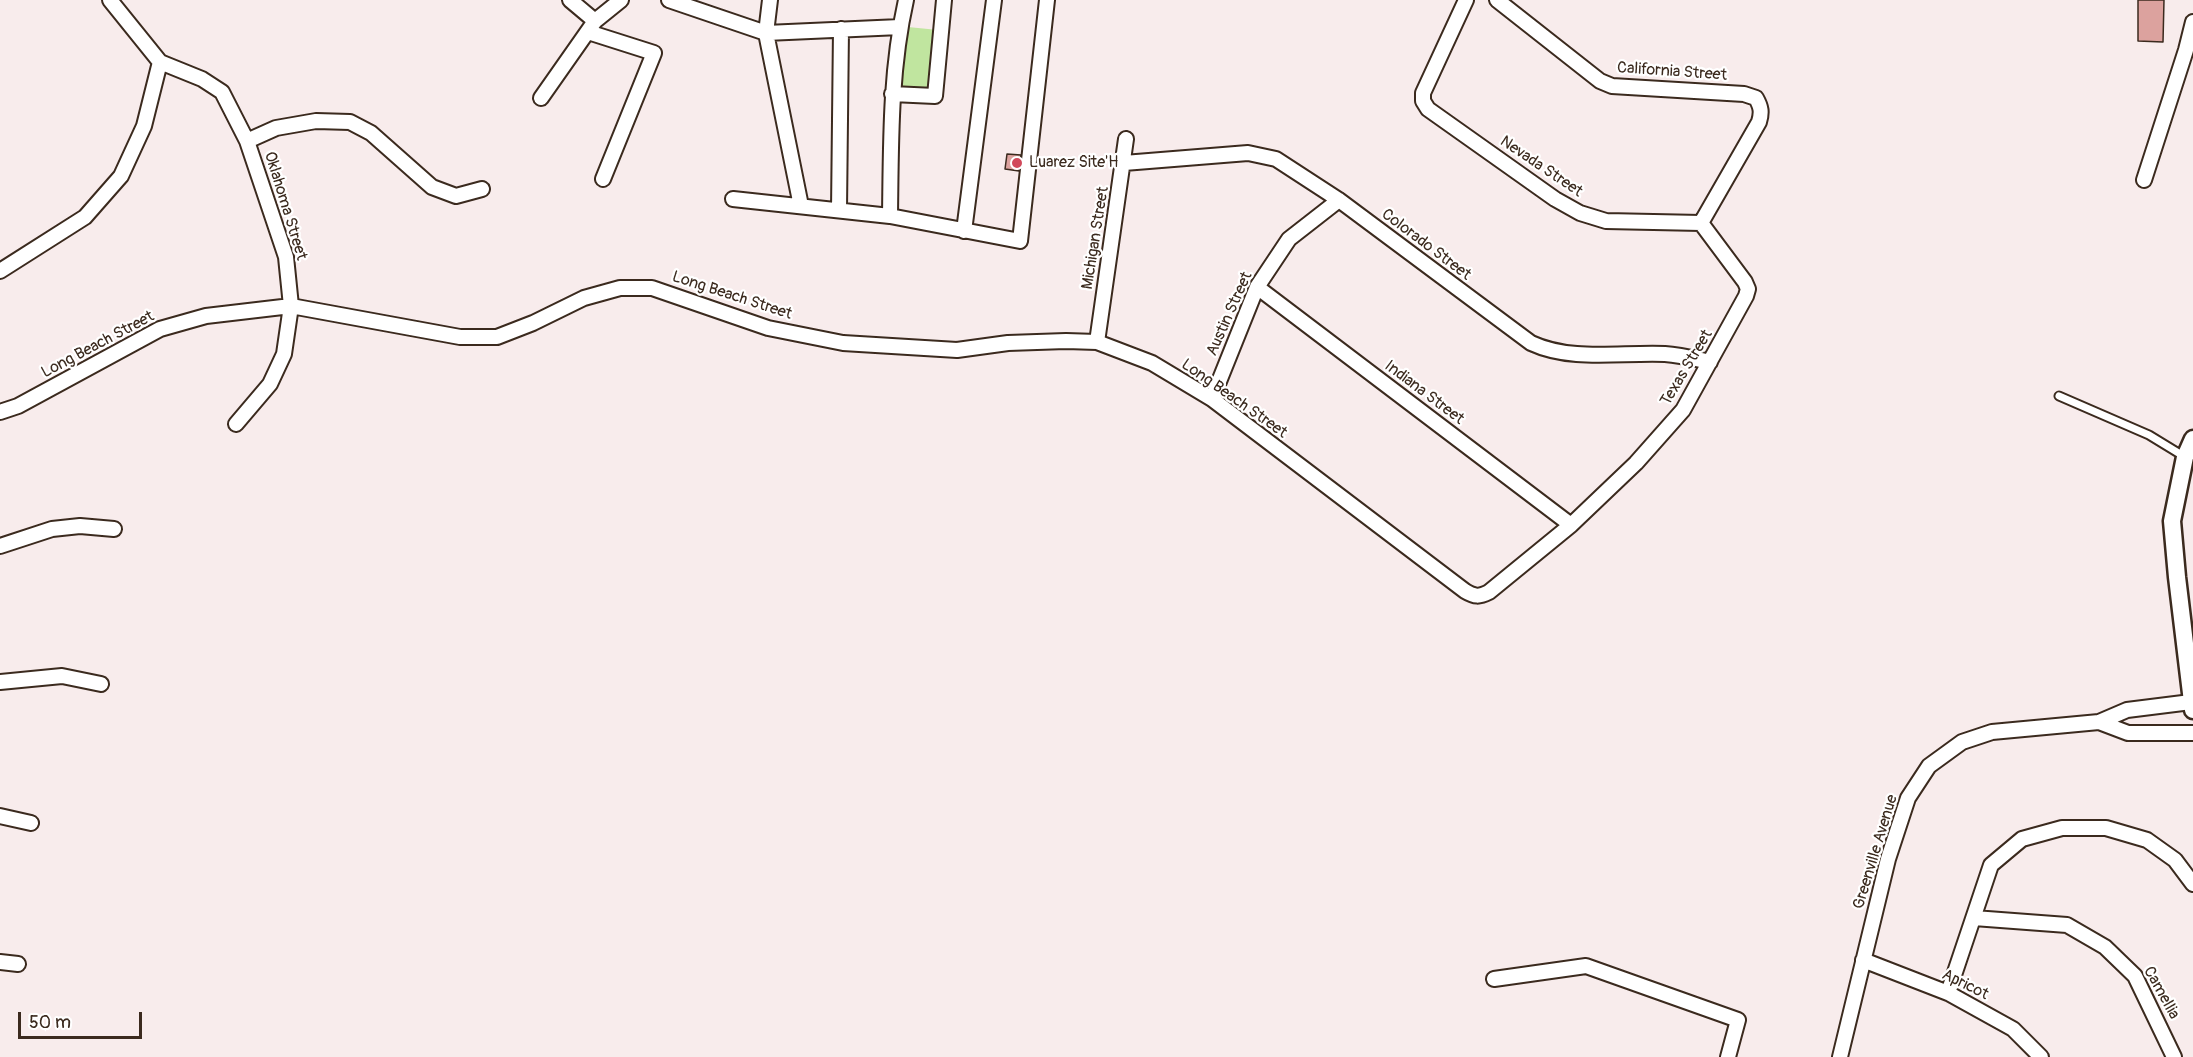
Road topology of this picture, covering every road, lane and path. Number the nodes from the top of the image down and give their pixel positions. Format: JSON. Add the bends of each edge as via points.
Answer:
{"nodes":[{"id":1,"x":110,"y":0,"type":"edge"},
{"id":2,"x":570,"y":0,"type":"edge"},
{"id":3,"x":621,"y":0,"type":"edge"},
{"id":4,"x":669,"y":0,"type":"edge"},
{"id":5,"x":770,"y":0,"type":"edge"},
{"id":6,"x":906,"y":0,"type":"edge"},
{"id":7,"x":944,"y":0,"type":"edge"},
{"id":8,"x":993,"y":0,"type":"edge"},
{"id":9,"x":1047,"y":0,"type":"edge"},
{"id":10,"x":1466,"y":0,"type":"edge"},
{"id":11,"x":1497,"y":0,"type":"edge"},
{"id":12,"x":2193,"y":22,"type":"edge"},
{"id":13,"x":592,"y":26,"type":"junction"},
{"id":14,"x":900,"y":27,"type":"junction"},
{"id":15,"x":841,"y":29,"type":"junction"},
{"id":16,"x":766,"y":33,"type":"junction"},
{"id":17,"x":160,"y":62,"type":"junction"},
{"id":18,"x":892,"y":94,"type":"junction"},
{"id":19,"x":541,"y":98,"type":"dead end"},
{"id":20,"x":1126,"y":139,"type":"dead end"},
{"id":21,"x":247,"y":141,"type":"junction"},
{"id":22,"x":1124,"y":163,"type":"junction"},
{"id":23,"x":603,"y":179,"type":"dead end"},
{"id":24,"x":2144,"y":180,"type":"dead end"},
{"id":25,"x":482,"y":189,"type":"dead end"},
{"id":26,"x":734,"y":199,"type":"dead end"},
{"id":27,"x":1339,"y":200,"type":"junction"},
{"id":28,"x":801,"y":206,"type":"junction"},
{"id":29,"x":839,"y":210,"type":"junction"},
{"id":30,"x":890,"y":216,"type":"junction"},
{"id":31,"x":1701,"y":223,"type":"junction"},
{"id":32,"x":964,"y":231,"type":"junction"},
{"id":33,"x":0,"y":270,"type":"edge"},
{"id":34,"x":1257,"y":287,"type":"junction"},
{"id":35,"x":291,"y":306,"type":"junction"},
{"id":36,"x":1097,"y":342,"type":"junction"},
{"id":37,"x":1710,"y":362,"type":"junction"},
{"id":38,"x":2059,"y":396,"type":"dead end"},
{"id":39,"x":1212,"y":399,"type":"junction"},
{"id":40,"x":0,"y":412,"type":"edge"},
{"id":41,"x":236,"y":424,"type":"dead end"},
{"id":42,"x":2193,"y":439,"type":"edge"},
{"id":43,"x":2185,"y":457,"type":"junction"},
{"id":44,"x":1571,"y":525,"type":"junction"},
{"id":45,"x":114,"y":529,"type":"dead end"},
{"id":46,"x":0,"y":546,"type":"edge"},
{"id":47,"x":1480,"y":596,"type":"joint"},
{"id":48,"x":0,"y":682,"type":"edge"},
{"id":49,"x":101,"y":684,"type":"dead end"},
{"id":50,"x":2192,"y":706,"type":"edge"},
{"id":51,"x":2099,"y":722,"type":"junction"},
{"id":52,"x":2193,"y":733,"type":"edge"},
{"id":53,"x":0,"y":816,"type":"edge"},
{"id":54,"x":31,"y":823,"type":"dead end"},
{"id":55,"x":2193,"y":884,"type":"edge"},
{"id":56,"x":1974,"y":918,"type":"junction"},
{"id":57,"x":1863,"y":960,"type":"junction"},
{"id":58,"x":0,"y":962,"type":"edge"},
{"id":59,"x":18,"y":964,"type":"dead end"},
{"id":60,"x":1494,"y":979,"type":"dead end"},
{"id":61,"x":1948,"y":993,"type":"junction"},
{"id":62,"x":1728,"y":1057,"type":"edge"},
{"id":63,"x":1840,"y":1057,"type":"edge"},
{"id":64,"x":2041,"y":1057,"type":"edge"},
{"id":65,"x":2174,"y":1057,"type":"edge"}],
"edges":[{"from":1,"to":17,"type":"street"},
{"from":2,"to":13,"type":"street"},
{"from":3,"to":13,"type":"street"},
{"from":4,"to":16,"type":"street"},
{"from":5,"to":16,"type":"street"},
{"from":6,"to":14,"type":"street"},
{"from":7,"to":18,"type":"street","via":[[935,96]]},
{"from":8,"to":32,"type":"street"},
{"from":9,"to":32,"type":"street","via":[[1020,241]]},
{"from":10,"to":31,"type":"street","name":"Nevada Street","via":[[1423,93],[1428,109],[1580,213],[1606,221]]},
{"from":11,"to":31,"type":"street","name":"California Street","via":[[1600,81],[1612,86],[1756,98],[1762,114],[1759,122]]},
{"from":12,"to":24,"type":"street"},
{"from":13,"to":19,"type":"street"},
{"from":13,"to":23,"type":"street","via":[[654,53]]},
{"from":14,"to":15,"type":"street"},
{"from":14,"to":18,"type":"street"},
{"from":15,"to":16,"type":"street"},
{"from":15,"to":29,"type":"street"},
{"from":16,"to":28,"type":"street"},
{"from":17,"to":21,"type":"street","name":"Oklahoma Street","via":[[222,92]]},
{"from":17,"to":33,"type":"street","via":[[144,126],[121,176],[85,217]]},
{"from":18,"to":30,"type":"street"},
{"from":20,"to":22,"type":"street","name":"Michigan Street"},
{"from":21,"to":25,"type":"street","via":[[296,124],[350,122],[371,133],[432,187],[456,196]]},
{"from":21,"to":35,"type":"street","name":"Oklahoma Street","via":[[286,257]]},
{"from":22,"to":27,"type":"street","name":"Colorado Street","via":[[1248,153],[1276,159]]},
{"from":22,"to":36,"type":"street","name":"Michigan Street"},
{"from":26,"to":28,"type":"street"},
{"from":27,"to":34,"type":"street","name":"Austin Street","via":[[1289,239]]},
{"from":27,"to":37,"type":"street","name":"Colorado Street","via":[[1547,351],[1667,354]]},
{"from":28,"to":29,"type":"street"},
{"from":29,"to":30,"type":"street"},
{"from":30,"to":32,"type":"street"},
{"from":31,"to":37,"type":"street","name":"Texas Street","via":[[1748,290]]},
{"from":34,"to":39,"type":"street","name":"Austin Street"},
{"from":34,"to":44,"type":"street","name":"Indiana Street"},
{"from":35,"to":36,"type":"street","name":"Long Beach Street","via":[[460,337],[496,337],[584,298],[620,288],[652,288],[768,328],[843,342],[957,350],[1008,344]]},
{"from":35,"to":40,"type":"street","name":"Long Beach Street","via":[[206,316],[160,329]]},
{"from":35,"to":41,"type":"street","name":"Oklahoma Street","via":[[285,354],[270,384]]},
{"from":36,"to":39,"type":"street","name":"Long Beach Street","via":[[1152,363]]},
{"from":37,"to":44,"type":"street","name":"Texas Street","via":[[1683,410],[1636,463]]},
{"from":38,"to":43,"type":"lane","via":[[2149,435]]},
{"from":39,"to":47,"type":"street","name":"Long Beach Street","via":[[1465,591]]},
{"from":42,"to":43,"type":"street"},
{"from":43,"to":50,"type":"street","via":[[2172,521]]},
{"from":44,"to":47,"type":"street","name":"Texas Street"},
{"from":45,"to":46,"type":"street","via":[[70,527]]},
{"from":48,"to":49,"type":"street","via":[[62,676]]},
{"from":50,"to":51,"type":"street","name":"Greenville Avenue","via":[[2127,710]]},
{"from":51,"to":52,"type":"street","name":"Greenville Avenue","via":[[2128,733]]},
{"from":51,"to":57,"type":"street","name":"Greenville Avenue","via":[[1992,732],[1962,742],[1929,766],[1908,798]]},
{"from":53,"to":54,"type":"street"},
{"from":55,"to":56,"type":"street","via":[[2175,860],[2147,840],[2106,828],[2062,828],[2022,839],[1991,865]]},
{"from":56,"to":61,"type":"street"},
{"from":56,"to":65,"type":"street","name":"Camellia","via":[[2067,925],[2105,947],[2135,976]]},
{"from":57,"to":61,"type":"street","name":"Apricot"},
{"from":57,"to":63,"type":"street","name":"Greenville Avenue"},
{"from":58,"to":59,"type":"street"},
{"from":60,"to":62,"type":"street","via":[[1586,966],[1738,1020]]},
{"from":61,"to":64,"type":"street","name":"Apricot","via":[[2013,1029]]}]}
